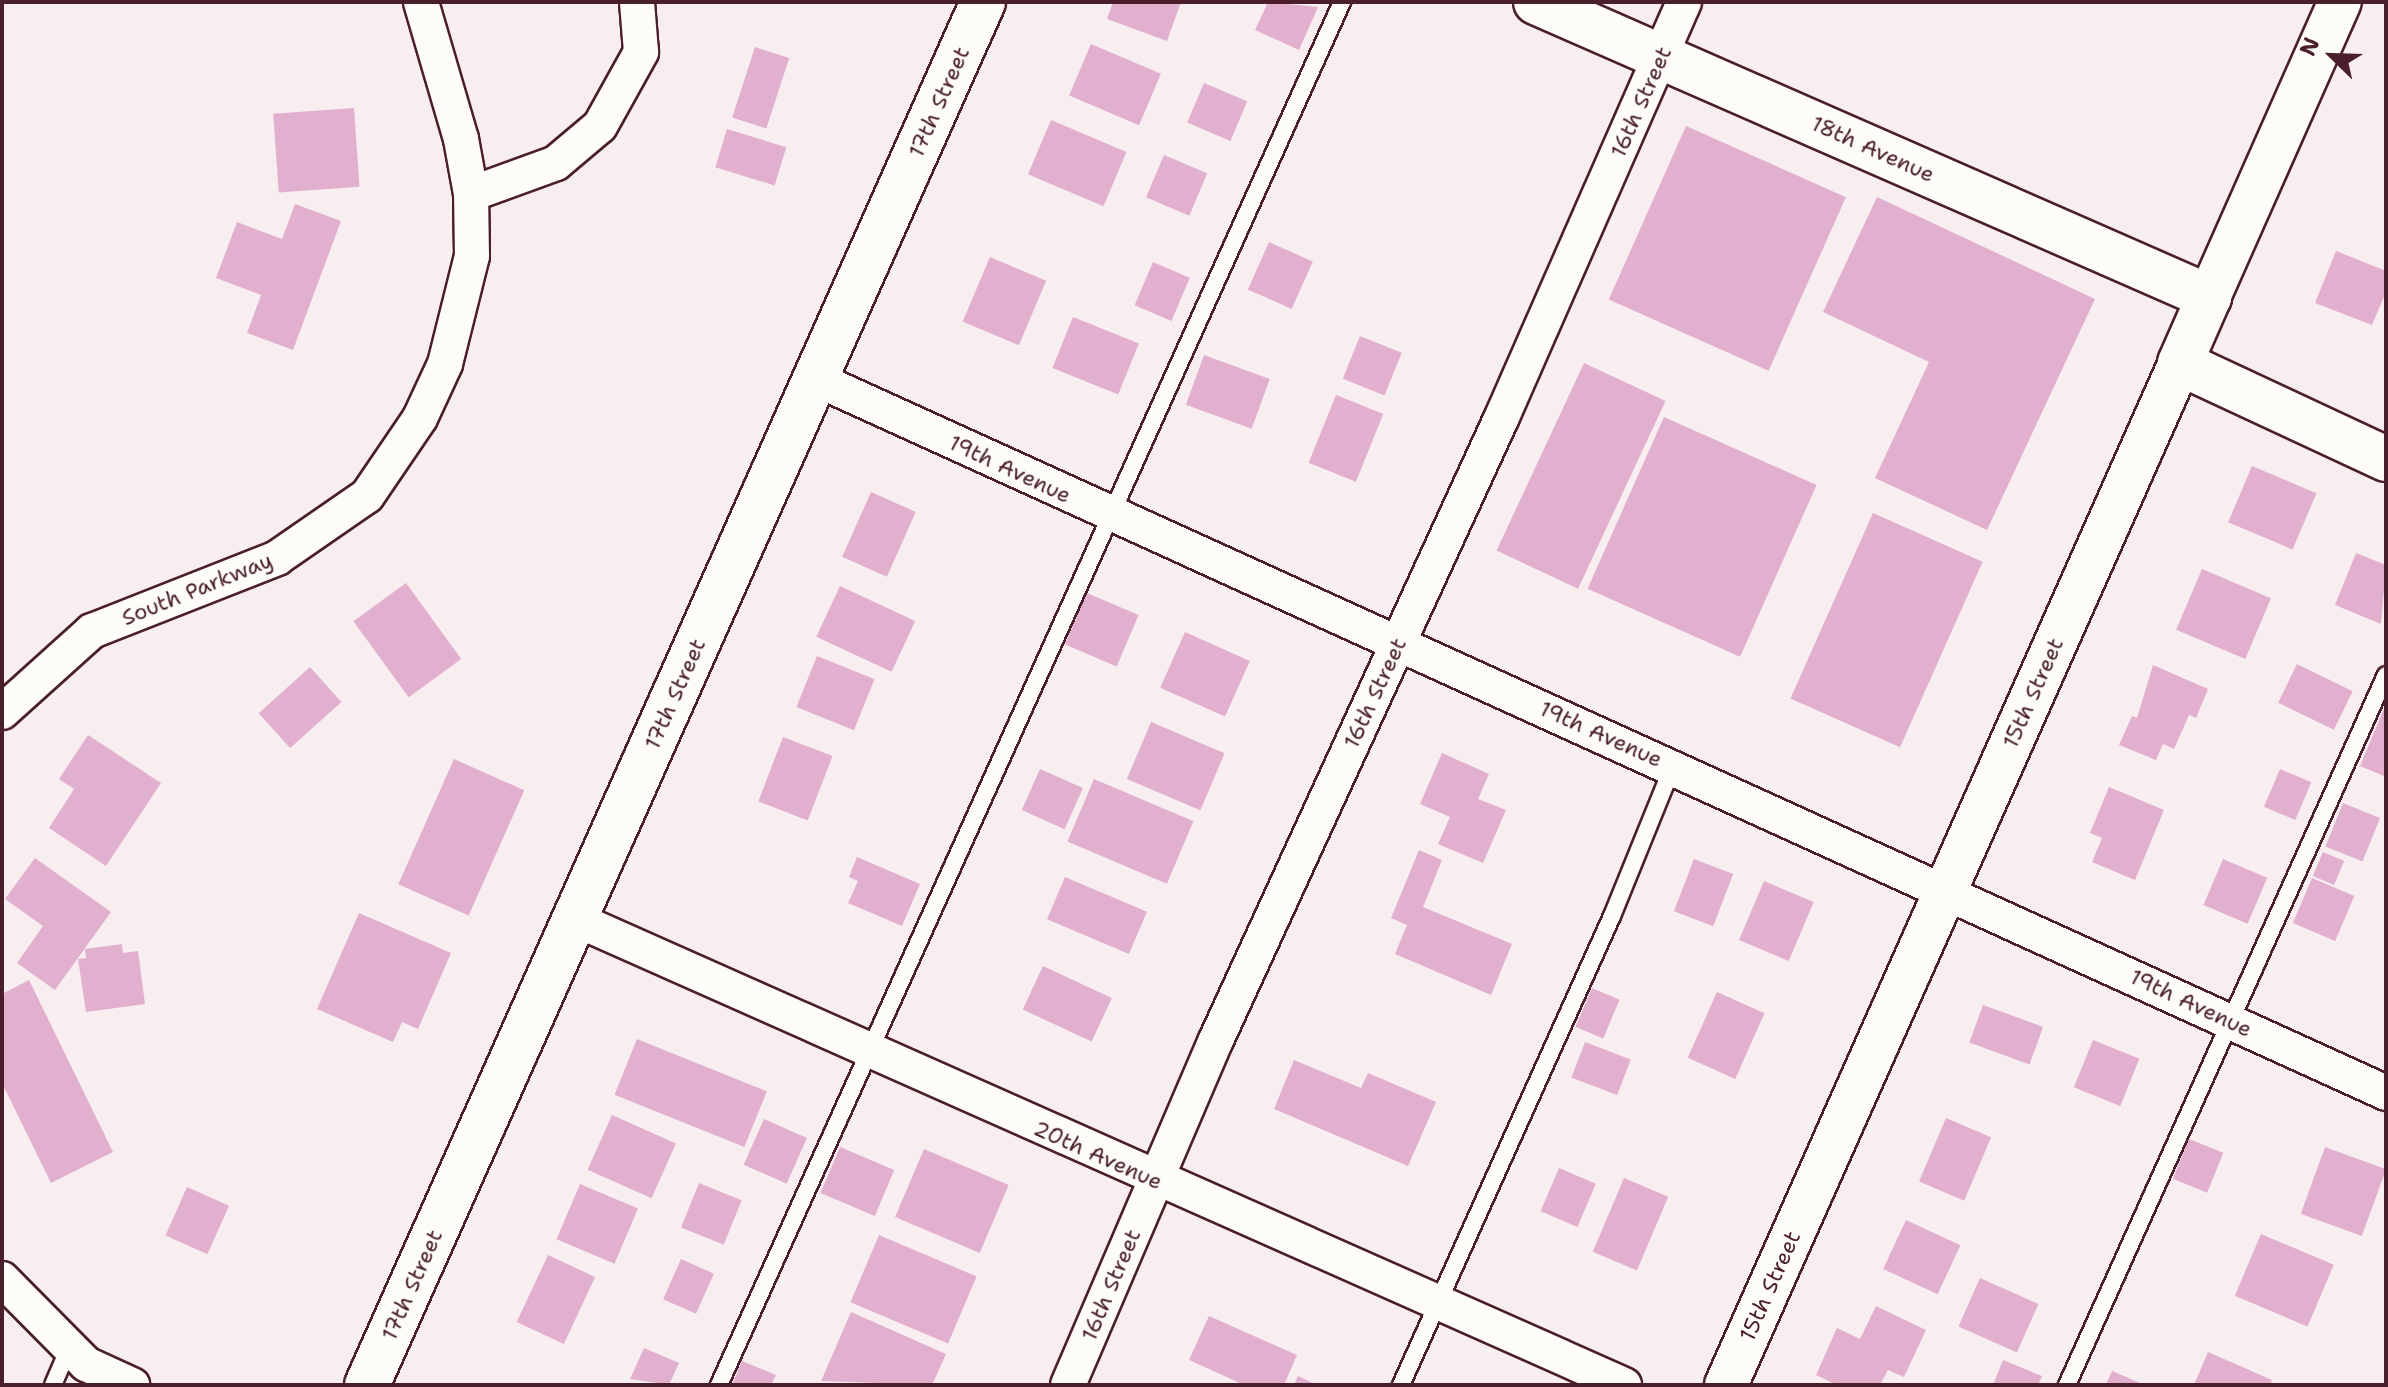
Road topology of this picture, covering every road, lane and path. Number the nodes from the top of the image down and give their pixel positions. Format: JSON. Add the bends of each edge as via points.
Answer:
{"nodes":[{"id":1,"x":421,"y":2,"type":"edge"},
{"id":2,"x":637,"y":2,"type":"edge"},
{"id":3,"x":983,"y":2,"type":"edge"},
{"id":4,"x":1342,"y":2,"type":"edge"},
{"id":5,"x":1536,"y":2,"type":"edge"},
{"id":6,"x":1684,"y":2,"type":"edge"},
{"id":7,"x":2340,"y":2,"type":"edge"},
{"id":8,"x":1662,"y":55,"type":"junction"},
{"id":9,"x":471,"y":194,"type":"junction"},
{"id":10,"x":2209,"y":297,"type":"junction"},
{"id":11,"x":2180,"y":363,"type":"junction"},
{"id":12,"x":816,"y":379,"type":"junction"},
{"id":13,"x":2386,"y":459,"type":"edge"},
{"id":14,"x":1109,"y":515,"type":"junction"},
{"id":15,"x":1398,"y":643,"type":"junction"},
{"id":16,"x":2386,"y":675,"type":"edge"},
{"id":17,"x":2,"y":712,"type":"edge"},
{"id":18,"x":1673,"y":766,"type":"junction"},
{"id":19,"x":1946,"y":890,"type":"junction"},
{"id":20,"x":575,"y":919,"type":"junction"},
{"id":21,"x":2232,"y":1022,"type":"junction"},
{"id":22,"x":871,"y":1054,"type":"junction"},
{"id":23,"x":2386,"y":1093,"type":"edge"},
{"id":24,"x":1155,"y":1181,"type":"junction"},
{"id":25,"x":2,"y":1279,"type":"edge"},
{"id":26,"x":1438,"y":1304,"type":"junction"},
{"id":27,"x":69,"y":1348,"type":"junction"},
{"id":28,"x":53,"y":1385,"type":"edge"},
{"id":29,"x":132,"y":1385,"type":"edge"},
{"id":30,"x":367,"y":1385,"type":"edge"},
{"id":31,"x":719,"y":1385,"type":"edge"},
{"id":32,"x":1068,"y":1385,"type":"edge"},
{"id":33,"x":1401,"y":1385,"type":"edge"},
{"id":34,"x":1624,"y":1385,"type":"edge"},
{"id":35,"x":1726,"y":1385,"type":"edge"},
{"id":36,"x":2067,"y":1385,"type":"edge"}],
"edges":[{"from":1,"to":9,"type":"street","name":"South Parkway","via":[[461,139]]},
{"from":2,"to":9,"type":"street","via":[[641,52],[600,126],[556,163]]},
{"from":3,"to":12,"type":"main road","name":"17th Street"},
{"from":4,"to":14,"type":"lane"},
{"from":5,"to":8,"type":"main road","name":"18th Avenue"},
{"from":6,"to":8,"type":"street","name":"16th Street"},
{"from":7,"to":10,"type":"street","name":"15th Street"},
{"from":8,"to":10,"type":"main road","name":"18th Avenue"},
{"from":8,"to":15,"type":"street","name":"16th Street"},
{"from":9,"to":17,"type":"street","name":"South Parkway","via":[[472,256],[445,364],[420,418],[367,496],[277,558],[92,631]]},
{"from":10,"to":11,"type":"main road","name":"15th Street"},
{"from":11,"to":13,"type":"main road"},
{"from":11,"to":19,"type":"street","name":"15th Street"},
{"from":12,"to":14,"type":"street","name":"19th Avenue"},
{"from":12,"to":20,"type":"main road","name":"17th Street"},
{"from":14,"to":15,"type":"street","name":"19th Avenue"},
{"from":14,"to":22,"type":"lane"},
{"from":15,"to":18,"type":"street","name":"19th Avenue"},
{"from":15,"to":24,"type":"street","name":"16th Street"},
{"from":16,"to":21,"type":"lane"},
{"from":18,"to":19,"type":"street","name":"19th Avenue"},
{"from":18,"to":26,"type":"lane","via":[[1612,916]]},
{"from":19,"to":21,"type":"street","name":"19th Avenue"},
{"from":19,"to":35,"type":"street","name":"15th Street"},
{"from":20,"to":22,"type":"street","name":"20th Avenue"},
{"from":20,"to":30,"type":"main road","name":"17th Street"},
{"from":21,"to":23,"type":"street","name":"19th Avenue"},
{"from":21,"to":36,"type":"lane"},
{"from":22,"to":24,"type":"street","name":"20th Avenue"},
{"from":22,"to":31,"type":"lane"},
{"from":24,"to":26,"type":"street","name":"20th Avenue"},
{"from":24,"to":32,"type":"street","name":"16th Street"},
{"from":25,"to":27,"type":"street"},
{"from":26,"to":33,"type":"lane"},
{"from":26,"to":34,"type":"street","name":"20th Avenue"},
{"from":27,"to":28,"type":"lane"},
{"from":27,"to":29,"type":"street","via":[[86,1364]]}]}
